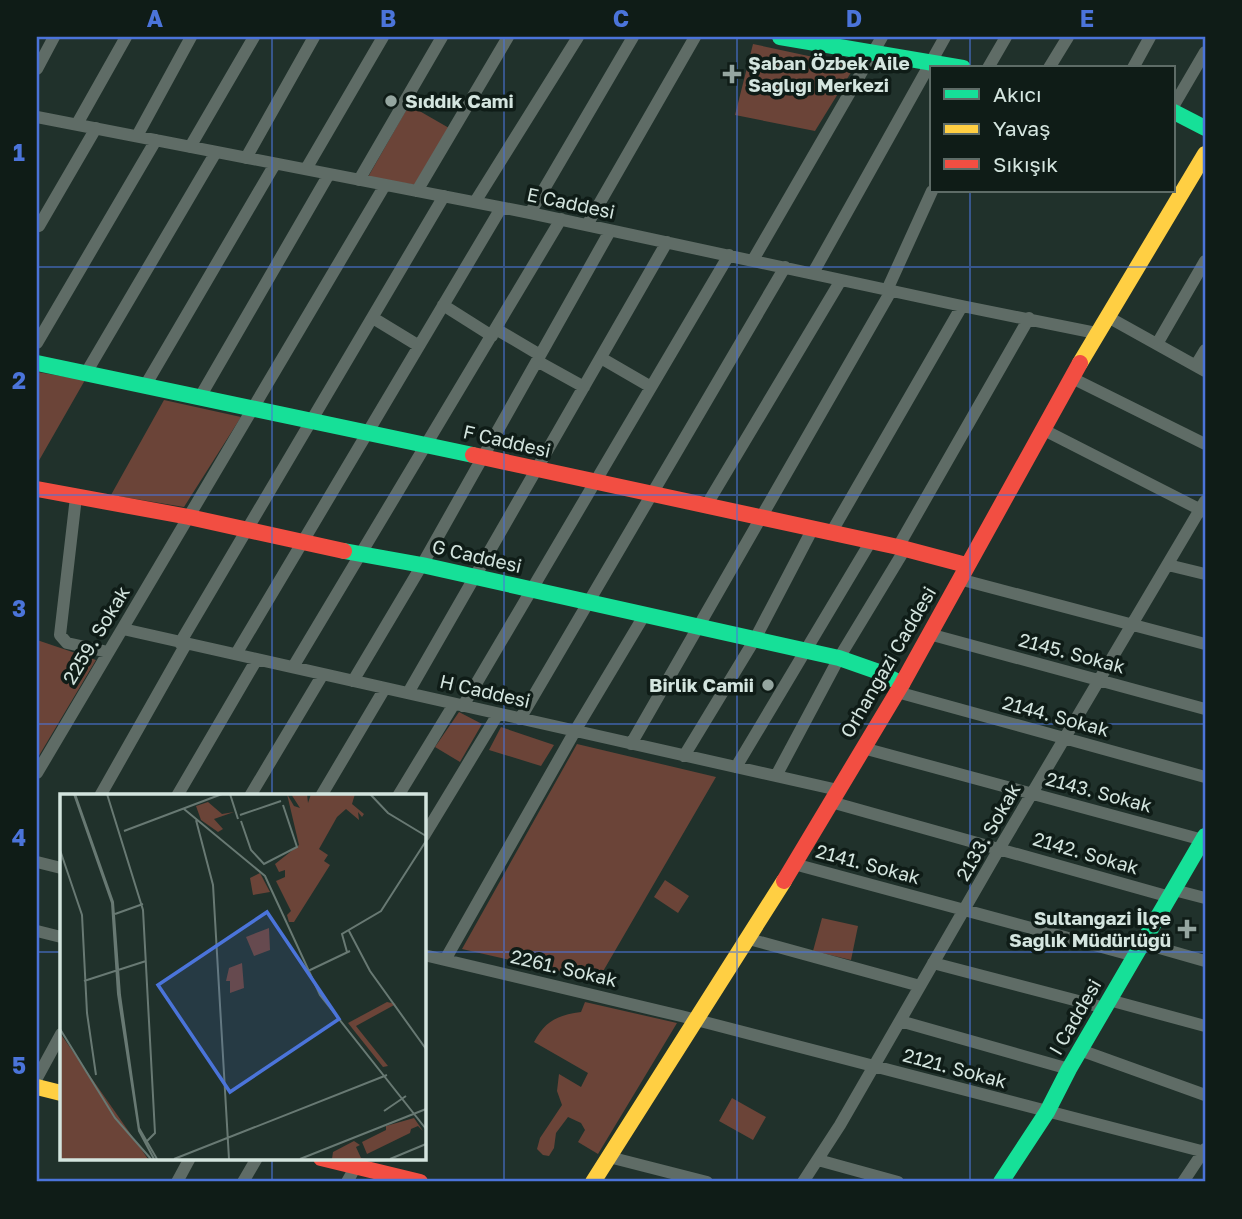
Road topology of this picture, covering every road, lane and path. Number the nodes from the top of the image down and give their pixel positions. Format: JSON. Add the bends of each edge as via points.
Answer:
{"nodes":[{"id":1,"x":54,"y":37,"type":"edge"},
{"id":2,"x":126,"y":37,"type":"edge"},
{"id":3,"x":191,"y":37,"type":"edge"},
{"id":4,"x":254,"y":37,"type":"edge"},
{"id":5,"x":314,"y":37,"type":"edge"},
{"id":6,"x":383,"y":37,"type":"edge"},
{"id":7,"x":442,"y":37,"type":"edge"},
{"id":8,"x":508,"y":37,"type":"edge"},
{"id":9,"x":578,"y":37,"type":"edge"},
{"id":10,"x":632,"y":37,"type":"edge"},
{"id":11,"x":695,"y":37,"type":"edge"},
{"id":12,"x":780,"y":37,"type":"edge"},
{"id":13,"x":882,"y":37,"type":"edge"},
{"id":14,"x":945,"y":37,"type":"edge"},
{"id":15,"x":1006,"y":37,"type":"edge"},
{"id":16,"x":1068,"y":37,"type":"edge"},
{"id":17,"x":1150,"y":37,"type":"edge"},
{"id":18,"x":820,"y":40,"type":"edge"},
{"id":19,"x":1205,"y":51,"type":"edge"},
{"id":20,"x":873,"y":53,"type":"junction"},
{"id":21,"x":931,"y":61,"type":"junction"},
{"id":22,"x":954,"y":66,"type":"edge"},
{"id":23,"x":989,"y":66,"type":"edge"},
{"id":24,"x":1050,"y":66,"type":"edge"},
{"id":25,"x":1134,"y":66,"type":"edge"},
{"id":26,"x":37,"y":68,"type":"edge"},
{"id":27,"x":1176,"y":101,"type":"edge"},
{"id":28,"x":1176,"y":113,"type":"edge"},
{"id":29,"x":37,"y":117,"type":"edge"},
{"id":30,"x":78,"y":124,"type":"junction"},
{"id":31,"x":96,"y":128,"type":"junction"},
{"id":32,"x":1205,"y":128,"type":"edge"},
{"id":33,"x":137,"y":136,"type":"junction"},
{"id":34,"x":156,"y":140,"type":"junction"},
{"id":35,"x":190,"y":147,"type":"junction"},
{"id":36,"x":216,"y":152,"type":"junction"},
{"id":37,"x":1205,"y":154,"type":"edge"},
{"id":38,"x":246,"y":158,"type":"junction"},
{"id":39,"x":275,"y":164,"type":"junction"},
{"id":40,"x":306,"y":169,"type":"junction"},
{"id":41,"x":329,"y":174,"type":"junction"},
{"id":42,"x":359,"y":180,"type":"junction"},
{"id":43,"x":385,"y":185,"type":"junction"},
{"id":44,"x":417,"y":191,"type":"junction"},
{"id":45,"x":932,"y":192,"type":"edge"},
{"id":46,"x":444,"y":197,"type":"junction"},
{"id":47,"x":475,"y":202,"type":"junction"},
{"id":48,"x":501,"y":208,"type":"junction"},
{"id":49,"x":530,"y":213,"type":"junction"},
{"id":50,"x":561,"y":219,"type":"junction"},
{"id":51,"x":587,"y":225,"type":"junction"},
{"id":52,"x":37,"y":227,"type":"edge"},
{"id":53,"x":610,"y":231,"type":"junction"},
{"id":54,"x":667,"y":242,"type":"junction"},
{"id":55,"x":729,"y":255,"type":"junction"},
{"id":56,"x":753,"y":260,"type":"junction"},
{"id":57,"x":1205,"y":261,"type":"edge"},
{"id":58,"x":785,"y":267,"type":"junction"},
{"id":59,"x":813,"y":274,"type":"junction"},
{"id":60,"x":841,"y":280,"type":"junction"},
{"id":61,"x":889,"y":290,"type":"junction"},
{"id":62,"x":443,"y":305,"type":"junction"},
{"id":63,"x":962,"y":306,"type":"junction"},
{"id":64,"x":373,"y":317,"type":"junction"},
{"id":65,"x":1108,"y":317,"type":"junction"},
{"id":66,"x":1030,"y":318,"type":"junction"},
{"id":67,"x":494,"y":332,"type":"junction"},
{"id":68,"x":1096,"y":333,"type":"junction"},
{"id":69,"x":37,"y":343,"type":"edge"},
{"id":70,"x":1157,"y":344,"type":"junction"},
{"id":71,"x":419,"y":346,"type":"junction"},
{"id":72,"x":1205,"y":350,"type":"edge"},
{"id":73,"x":539,"y":358,"type":"junction"},
{"id":74,"x":601,"y":358,"type":"junction"},
{"id":75,"x":37,"y":363,"type":"edge"},
{"id":76,"x":1200,"y":368,"type":"edge"},
{"id":77,"x":86,"y":373,"type":"junction"},
{"id":78,"x":1072,"y":378,"type":"junction"},
{"id":79,"x":145,"y":386,"type":"junction"},
{"id":80,"x":584,"y":387,"type":"junction"},
{"id":81,"x":651,"y":387,"type":"junction"},
{"id":82,"x":200,"y":397,"type":"junction"},
{"id":83,"x":253,"y":408,"type":"junction"},
{"id":84,"x":312,"y":421,"type":"junction"},
{"id":85,"x":1044,"y":430,"type":"junction"},
{"id":86,"x":368,"y":433,"type":"junction"},
{"id":87,"x":1205,"y":444,"type":"edge"},
{"id":88,"x":427,"y":445,"type":"junction"},
{"id":89,"x":482,"y":458,"type":"junction"},
{"id":90,"x":538,"y":470,"type":"junction"},
{"id":91,"x":595,"y":482,"type":"junction"},
{"id":92,"x":37,"y":489,"type":"edge"},
{"id":93,"x":652,"y":494,"type":"junction"},
{"id":94,"x":76,"y":496,"type":"junction"},
{"id":95,"x":706,"y":506,"type":"junction"},
{"id":96,"x":1203,"y":508,"type":"edge"},
{"id":97,"x":189,"y":517,"type":"junction"},
{"id":98,"x":761,"y":519,"type":"junction"},
{"id":99,"x":248,"y":529,"type":"junction"},
{"id":100,"x":812,"y":530,"type":"junction"},
{"id":101,"x":831,"y":533,"type":"junction"},
{"id":102,"x":304,"y":540,"type":"junction"},
{"id":103,"x":871,"y":541,"type":"junction"},
{"id":104,"x":902,"y":548,"type":"junction"},
{"id":105,"x":360,"y":554,"type":"junction"},
{"id":106,"x":422,"y":565,"type":"junction"},
{"id":107,"x":1168,"y":565,"type":"junction"},
{"id":108,"x":963,"y":572,"type":"junction"},
{"id":109,"x":1205,"y":574,"type":"edge"},
{"id":110,"x":475,"y":578,"type":"junction"},
{"id":111,"x":532,"y":590,"type":"junction"},
{"id":112,"x":588,"y":602,"type":"junction"},
{"id":113,"x":645,"y":614,"type":"junction"},
{"id":114,"x":1132,"y":625,"type":"junction"},
{"id":115,"x":699,"y":626,"type":"junction"},
{"id":116,"x":123,"y":629,"type":"junction"},
{"id":117,"x":929,"y":634,"type":"junction"},
{"id":118,"x":755,"y":639,"type":"junction"},
{"id":119,"x":1205,"y":643,"type":"edge"},
{"id":120,"x":183,"y":644,"type":"junction"},
{"id":121,"x":806,"y":650,"type":"junction"},
{"id":122,"x":108,"y":652,"type":"junction"},
{"id":123,"x":236,"y":654,"type":"junction"},
{"id":124,"x":839,"y":658,"type":"junction"},
{"id":125,"x":257,"y":659,"type":"junction"},
{"id":126,"x":293,"y":667,"type":"junction"},
{"id":127,"x":323,"y":674,"type":"junction"},
{"id":128,"x":1099,"y":680,"type":"junction"},
{"id":129,"x":353,"y":681,"type":"junction"},
{"id":130,"x":385,"y":688,"type":"junction"},
{"id":131,"x":900,"y":688,"type":"junction"},
{"id":132,"x":408,"y":693,"type":"junction"},
{"id":133,"x":459,"y":705,"type":"junction"},
{"id":134,"x":1205,"y":709,"type":"edge"},
{"id":135,"x":498,"y":714,"type":"junction"},
{"id":136,"x":520,"y":719,"type":"junction"},
{"id":137,"x":575,"y":731,"type":"junction"},
{"id":138,"x":1065,"y":738,"type":"junction"},
{"id":139,"x":631,"y":744,"type":"junction"},
{"id":140,"x":863,"y":748,"type":"junction"},
{"id":141,"x":684,"y":756,"type":"junction"},
{"id":142,"x":736,"y":767,"type":"junction"},
{"id":143,"x":37,"y":774,"type":"edge"},
{"id":144,"x":776,"y":776,"type":"junction"},
{"id":145,"x":1205,"y":777,"type":"edge"},
{"id":146,"x":101,"y":794,"type":"edge"},
{"id":147,"x":178,"y":794,"type":"edge"},
{"id":148,"x":251,"y":794,"type":"edge"},
{"id":149,"x":322,"y":794,"type":"edge"},
{"id":150,"x":399,"y":794,"type":"edge"},
{"id":151,"x":1032,"y":794,"type":"junction"},
{"id":152,"x":834,"y":796,"type":"junction"},
{"id":153,"x":425,"y":834,"type":"edge"},
{"id":154,"x":1204,"y":838,"type":"edge"},
{"id":155,"x":999,"y":849,"type":"junction"},
{"id":156,"x":37,"y":862,"type":"edge"},
{"id":157,"x":794,"y":864,"type":"junction"},
{"id":158,"x":60,"y":867,"type":"edge"},
{"id":159,"x":1172,"y":893,"type":"junction"},
{"id":160,"x":1205,"y":898,"type":"edge"},
{"id":161,"x":965,"y":910,"type":"junction"},
{"id":162,"x":37,"y":931,"type":"edge"},
{"id":163,"x":60,"y":937,"type":"edge"},
{"id":164,"x":749,"y":939,"type":"junction"},
{"id":165,"x":1139,"y":950,"type":"junction"},
{"id":166,"x":425,"y":955,"type":"edge"},
{"id":167,"x":445,"y":960,"type":"junction"},
{"id":168,"x":1205,"y":961,"type":"edge"},
{"id":169,"x":933,"y":963,"type":"junction"},
{"id":170,"x":920,"y":986,"type":"junction"},
{"id":171,"x":1107,"y":1004,"type":"junction"},
{"id":172,"x":695,"y":1020,"type":"junction"},
{"id":173,"x":900,"y":1021,"type":"junction"},
{"id":174,"x":1205,"y":1026,"type":"edge"},
{"id":175,"x":60,"y":1036,"type":"edge"},
{"id":176,"x":1080,"y":1050,"type":"junction"},
{"id":177,"x":873,"y":1067,"type":"junction"},
{"id":178,"x":1069,"y":1069,"type":"junction"},
{"id":179,"x":37,"y":1077,"type":"edge"},
{"id":180,"x":37,"y":1087,"type":"edge"},
{"id":181,"x":60,"y":1093,"type":"edge"},
{"id":182,"x":1205,"y":1095,"type":"edge"},
{"id":183,"x":1047,"y":1112,"type":"junction"},
{"id":184,"x":1205,"y":1151,"type":"edge"},
{"id":185,"x":608,"y":1157,"type":"junction"},
{"id":186,"x":189,"y":1160,"type":"edge"},
{"id":187,"x":256,"y":1160,"type":"edge"},
{"id":188,"x":330,"y":1160,"type":"edge"},
{"id":189,"x":818,"y":1160,"type":"junction"},
{"id":190,"x":356,"y":1166,"type":"junction"},
{"id":191,"x":177,"y":1182,"type":"edge"},
{"id":192,"x":243,"y":1182,"type":"edge"},
{"id":193,"x":347,"y":1182,"type":"edge"},
{"id":194,"x":420,"y":1182,"type":"edge"},
{"id":195,"x":593,"y":1182,"type":"edge"},
{"id":196,"x":707,"y":1182,"type":"edge"},
{"id":197,"x":803,"y":1182,"type":"edge"},
{"id":198,"x":898,"y":1182,"type":"edge"},
{"id":199,"x":1001,"y":1182,"type":"edge"},
{"id":200,"x":1183,"y":1182,"type":"edge"}],
"edges":[{"from":1,"to":26,"type":"street"},
{"from":2,"to":30,"type":"street"},
{"from":3,"to":33,"type":"street"},
{"from":4,"to":35,"type":"street"},
{"from":5,"to":38,"type":"street"},
{"from":6,"to":40,"type":"street"},
{"from":7,"to":42,"type":"street"},
{"from":8,"to":44,"type":"street"},
{"from":9,"to":47,"type":"street"},
{"from":10,"to":49,"type":"street"},
{"from":11,"to":51,"type":"street"},
{"from":12,"to":18,"type":"street"},
{"from":13,"to":20,"type":"street"},
{"from":14,"to":21,"type":"street"},
{"from":15,"to":23,"type":"street"},
{"from":16,"to":24,"type":"street"},
{"from":17,"to":25,"type":"street"},
{"from":18,"to":20,"type":"street"},
{"from":19,"to":27,"type":"street"},
{"from":20,"to":21,"type":"street"},
{"from":20,"to":56,"type":"street"},
{"from":21,"to":22,"type":"street"},
{"from":21,"to":59,"type":"street"},
{"from":28,"to":32,"type":"street"},
{"from":29,"to":30,"type":"street","name":"E Caddesi"},
{"from":30,"to":31,"type":"street","name":"E Caddesi"},
{"from":31,"to":33,"type":"street","name":"E Caddesi"},
{"from":31,"to":52,"type":"street"},
{"from":33,"to":34,"type":"street","name":"E Caddesi"},
{"from":34,"to":35,"type":"street","name":"E Caddesi"},
{"from":34,"to":69,"type":"street"},
{"from":35,"to":36,"type":"street","name":"E Caddesi"},
{"from":36,"to":38,"type":"street","name":"E Caddesi"},
{"from":36,"to":77,"type":"street"},
{"from":37,"to":65,"type":"street","name":"Orhangazi Caddesi"},
{"from":38,"to":39,"type":"street","name":"E Caddesi"},
{"from":39,"to":40,"type":"street","name":"E Caddesi"},
{"from":39,"to":79,"type":"street"},
{"from":40,"to":41,"type":"street","name":"E Caddesi"},
{"from":41,"to":42,"type":"street","name":"E Caddesi"},
{"from":41,"to":82,"type":"street"},
{"from":42,"to":43,"type":"street","name":"E Caddesi"},
{"from":43,"to":44,"type":"street","name":"E Caddesi"},
{"from":43,"to":83,"type":"street","name":"2259. Sokak"},
{"from":44,"to":46,"type":"street","name":"E Caddesi"},
{"from":45,"to":61,"type":"street"},
{"from":46,"to":47,"type":"street","name":"E Caddesi"},
{"from":46,"to":64,"type":"street"},
{"from":47,"to":48,"type":"street","name":"E Caddesi"},
{"from":48,"to":49,"type":"street","name":"E Caddesi"},
{"from":48,"to":62,"type":"street"},
{"from":49,"to":50,"type":"street","name":"E Caddesi"},
{"from":50,"to":51,"type":"street","name":"E Caddesi"},
{"from":50,"to":67,"type":"street"},
{"from":51,"to":53,"type":"street","name":"E Caddesi"},
{"from":53,"to":54,"type":"street","name":"E Caddesi"},
{"from":53,"to":73,"type":"street"},
{"from":54,"to":55,"type":"street","name":"E Caddesi"},
{"from":54,"to":74,"type":"street"},
{"from":55,"to":56,"type":"street","name":"E Caddesi"},
{"from":55,"to":81,"type":"street"},
{"from":56,"to":58,"type":"street","name":"E Caddesi"},
{"from":57,"to":70,"type":"street"},
{"from":58,"to":59,"type":"street","name":"E Caddesi"},
{"from":58,"to":93,"type":"street"},
{"from":59,"to":60,"type":"street","name":"E Caddesi"},
{"from":60,"to":61,"type":"street","name":"E Caddesi"},
{"from":60,"to":95,"type":"street"},
{"from":61,"to":63,"type":"street","name":"E Caddesi"},
{"from":61,"to":98,"type":"street"},
{"from":62,"to":67,"type":"street"},
{"from":62,"to":71,"type":"street"},
{"from":63,"to":66,"type":"street","name":"E Caddesi"},
{"from":63,"to":101,"type":"street"},
{"from":64,"to":71,"type":"street"},
{"from":64,"to":84,"type":"street"},
{"from":65,"to":68,"type":"street","name":"Orhangazi Caddesi"},
{"from":65,"to":70,"type":"street"},
{"from":66,"to":68,"type":"street","name":"E Caddesi"},
{"from":66,"to":104,"type":"street"},
{"from":67,"to":73,"type":"street"},
{"from":67,"to":88,"type":"street"},
{"from":68,"to":78,"type":"street","name":"Orhangazi Caddesi"},
{"from":70,"to":76,"type":"street"},
{"from":71,"to":86,"type":"street"},
{"from":72,"to":76,"type":"street"},
{"from":73,"to":80,"type":"street"},
{"from":73,"to":89,"type":"street"},
{"from":74,"to":80,"type":"street"},
{"from":74,"to":81,"type":"street"},
{"from":75,"to":77,"type":"street","name":"F Caddesi"},
{"from":77,"to":79,"type":"street","name":"F Caddesi"},
{"from":78,"to":85,"type":"street","name":"Orhangazi Caddesi"},
{"from":78,"to":87,"type":"street"},
{"from":79,"to":82,"type":"street","name":"F Caddesi"},
{"from":80,"to":90,"type":"street"},
{"from":81,"to":91,"type":"street"},
{"from":82,"to":83,"type":"street","name":"F Caddesi"},
{"from":83,"to":84,"type":"street","name":"F Caddesi"},
{"from":83,"to":97,"type":"street","name":"2259. Sokak"},
{"from":84,"to":86,"type":"street","name":"F Caddesi"},
{"from":84,"to":99,"type":"street"},
{"from":85,"to":96,"type":"street"},
{"from":85,"to":108,"type":"street","name":"Orhangazi Caddesi"},
{"from":86,"to":88,"type":"street","name":"F Caddesi"},
{"from":86,"to":102,"type":"street"},
{"from":88,"to":89,"type":"street","name":"F Caddesi"},
{"from":88,"to":105,"type":"street"},
{"from":89,"to":90,"type":"street","name":"F Caddesi"},
{"from":89,"to":106,"type":"street"},
{"from":90,"to":91,"type":"street","name":"F Caddesi"},
{"from":90,"to":110,"type":"street"},
{"from":91,"to":93,"type":"street","name":"F Caddesi"},
{"from":91,"to":111,"type":"street"},
{"from":92,"to":94,"type":"street","name":"G Caddesi"},
{"from":93,"to":95,"type":"street","name":"F Caddesi"},
{"from":93,"to":112,"type":"street"},
{"from":94,"to":97,"type":"street","name":"G Caddesi"},
{"from":94,"to":122,"type":"street","via":[[60,635],[67,643]]},
{"from":95,"to":98,"type":"street","name":"F Caddesi"},
{"from":96,"to":107,"type":"street","name":"2133. Sokak"},
{"from":97,"to":99,"type":"street","name":"G Caddesi"},
{"from":97,"to":116,"type":"street","name":"2259. Sokak"},
{"from":98,"to":100,"type":"street","name":"F Caddesi"},
{"from":98,"to":115,"type":"street"},
{"from":99,"to":102,"type":"street","name":"G Caddesi"},
{"from":99,"to":120,"type":"street"},
{"from":100,"to":101,"type":"street","name":"F Caddesi"},
{"from":100,"to":118,"type":"street"},
{"from":101,"to":103,"type":"street","name":"F Caddesi"},
{"from":102,"to":105,"type":"street","name":"G Caddesi"},
{"from":102,"to":123,"type":"street"},
{"from":103,"to":104,"type":"street","name":"F Caddesi"},
{"from":103,"to":121,"type":"street"},
{"from":104,"to":108,"type":"street","name":"F Caddesi"},
{"from":104,"to":124,"type":"street"},
{"from":105,"to":106,"type":"street","name":"G Caddesi"},
{"from":105,"to":126,"type":"street"},
{"from":106,"to":110,"type":"street","name":"G Caddesi"},
{"from":106,"to":129,"type":"street"},
{"from":107,"to":109,"type":"street"},
{"from":107,"to":114,"type":"street","name":"2133. Sokak"},
{"from":108,"to":114,"type":"street"},
{"from":108,"to":117,"type":"street","name":"Orhangazi Caddesi"},
{"from":110,"to":111,"type":"street","name":"G Caddesi"},
{"from":110,"to":132,"type":"street"},
{"from":111,"to":112,"type":"street","name":"G Caddesi"},
{"from":111,"to":133,"type":"street"},
{"from":112,"to":113,"type":"street","name":"G Caddesi"},
{"from":112,"to":136,"type":"street"},
{"from":113,"to":115,"type":"street","name":"G Caddesi"},
{"from":113,"to":137,"type":"street"},
{"from":114,"to":119,"type":"street"},
{"from":114,"to":128,"type":"street","name":"2133. Sokak"},
{"from":115,"to":118,"type":"street","name":"G Caddesi"},
{"from":115,"to":139,"type":"street"},
{"from":116,"to":120,"type":"street","name":"H Caddesi"},
{"from":116,"to":122,"type":"street","name":"2259. Sokak"},
{"from":117,"to":128,"type":"street","name":"2145. Sokak"},
{"from":117,"to":131,"type":"street","name":"Orhangazi Caddesi"},
{"from":118,"to":121,"type":"street","name":"G Caddesi"},
{"from":118,"to":141,"type":"street"},
{"from":120,"to":123,"type":"street","name":"H Caddesi"},
{"from":120,"to":146,"type":"street"},
{"from":121,"to":124,"type":"street","name":"G Caddesi"},
{"from":121,"to":142,"type":"street"},
{"from":122,"to":143,"type":"street","name":"2259. Sokak"},
{"from":123,"to":125,"type":"street","name":"H Caddesi"},
{"from":124,"to":131,"type":"street","name":"G Caddesi","via":[[879,672]]},
{"from":124,"to":144,"type":"street"},
{"from":125,"to":126,"type":"street","name":"H Caddesi"},
{"from":125,"to":147,"type":"street"},
{"from":126,"to":127,"type":"street","name":"H Caddesi"},
{"from":127,"to":129,"type":"street","name":"H Caddesi"},
{"from":127,"to":148,"type":"street"},
{"from":128,"to":134,"type":"street","name":"2145. Sokak"},
{"from":128,"to":138,"type":"street","name":"2133. Sokak"},
{"from":129,"to":130,"type":"street","name":"H Caddesi"},
{"from":130,"to":132,"type":"street","name":"H Caddesi"},
{"from":130,"to":149,"type":"street"},
{"from":131,"to":138,"type":"street","name":"2144. Sokak"},
{"from":131,"to":140,"type":"street","name":"Orhangazi Caddesi"},
{"from":132,"to":133,"type":"street","name":"H Caddesi"},
{"from":133,"to":135,"type":"street","name":"H Caddesi"},
{"from":133,"to":150,"type":"street"},
{"from":135,"to":136,"type":"street","name":"H Caddesi"},
{"from":135,"to":153,"type":"street"},
{"from":136,"to":137,"type":"street","name":"H Caddesi"},
{"from":137,"to":139,"type":"street","name":"H Caddesi"},
{"from":137,"to":167,"type":"street"},
{"from":138,"to":145,"type":"street","name":"2144. Sokak"},
{"from":138,"to":151,"type":"street","name":"2133. Sokak"},
{"from":139,"to":141,"type":"street","name":"H Caddesi"},
{"from":140,"to":151,"type":"street","name":"2143. Sokak"},
{"from":140,"to":152,"type":"street","name":"Orhangazi Caddesi"},
{"from":141,"to":142,"type":"street","name":"H Caddesi"},
{"from":142,"to":144,"type":"street","name":"H Caddesi"},
{"from":144,"to":152,"type":"street","name":"H Caddesi"},
{"from":151,"to":154,"type":"street","name":"2143. Sokak"},
{"from":151,"to":155,"type":"street","name":"2133. Sokak"},
{"from":152,"to":155,"type":"street","name":"2142. Sokak"},
{"from":152,"to":157,"type":"street","name":"Orhangazi Caddesi"},
{"from":154,"to":159,"type":"street","name":"I Caddesi"},
{"from":155,"to":159,"type":"street","name":"2142. Sokak"},
{"from":155,"to":161,"type":"street","name":"2133. Sokak"},
{"from":156,"to":158,"type":"street"},
{"from":157,"to":161,"type":"street","name":"2141. Sokak"},
{"from":157,"to":164,"type":"street","name":"Orhangazi Caddesi"},
{"from":159,"to":160,"type":"street","name":"2142. Sokak"},
{"from":159,"to":165,"type":"street","name":"I Caddesi"},
{"from":161,"to":165,"type":"street","name":"2141. Sokak"},
{"from":161,"to":169,"type":"street","name":"2133. Sokak"},
{"from":162,"to":163,"type":"street"},
{"from":164,"to":170,"type":"street"},
{"from":164,"to":172,"type":"street","name":"Orhangazi Caddesi"},
{"from":165,"to":168,"type":"street","name":"2141. Sokak"},
{"from":165,"to":171,"type":"street","name":"I Caddesi"},
{"from":166,"to":167,"type":"street","name":"2261. Sokak"},
{"from":167,"to":172,"type":"street","name":"2261. Sokak"},
{"from":169,"to":170,"type":"street","name":"2133. Sokak"},
{"from":169,"to":171,"type":"street"},
{"from":170,"to":173,"type":"street","name":"2133. Sokak"},
{"from":171,"to":174,"type":"street"},
{"from":171,"to":176,"type":"street","name":"I Caddesi"},
{"from":172,"to":177,"type":"street","name":"2121. Sokak"},
{"from":172,"to":185,"type":"street","name":"Orhangazi Caddesi"},
{"from":173,"to":177,"type":"street","name":"2133. Sokak"},
{"from":173,"to":178,"type":"street"},
{"from":175,"to":179,"type":"street"},
{"from":176,"to":178,"type":"street","name":"I Caddesi"},
{"from":176,"to":182,"type":"street"},
{"from":177,"to":183,"type":"street","name":"2121. Sokak"},
{"from":177,"to":189,"type":"street","name":"2133. Sokak"},
{"from":178,"to":183,"type":"street","name":"I Caddesi"},
{"from":180,"to":181,"type":"street"},
{"from":183,"to":184,"type":"street","name":"2121. Sokak"},
{"from":183,"to":199,"type":"street","name":"I Caddesi"},
{"from":184,"to":200,"type":"street"},
{"from":185,"to":195,"type":"street","name":"Orhangazi Caddesi"},
{"from":185,"to":196,"type":"street"},
{"from":186,"to":191,"type":"street"},
{"from":187,"to":192,"type":"street"},
{"from":188,"to":190,"type":"street"},
{"from":189,"to":197,"type":"street","name":"2133. Sokak"},
{"from":189,"to":198,"type":"street"},
{"from":190,"to":193,"type":"street"},
{"from":190,"to":194,"type":"street"}]}
